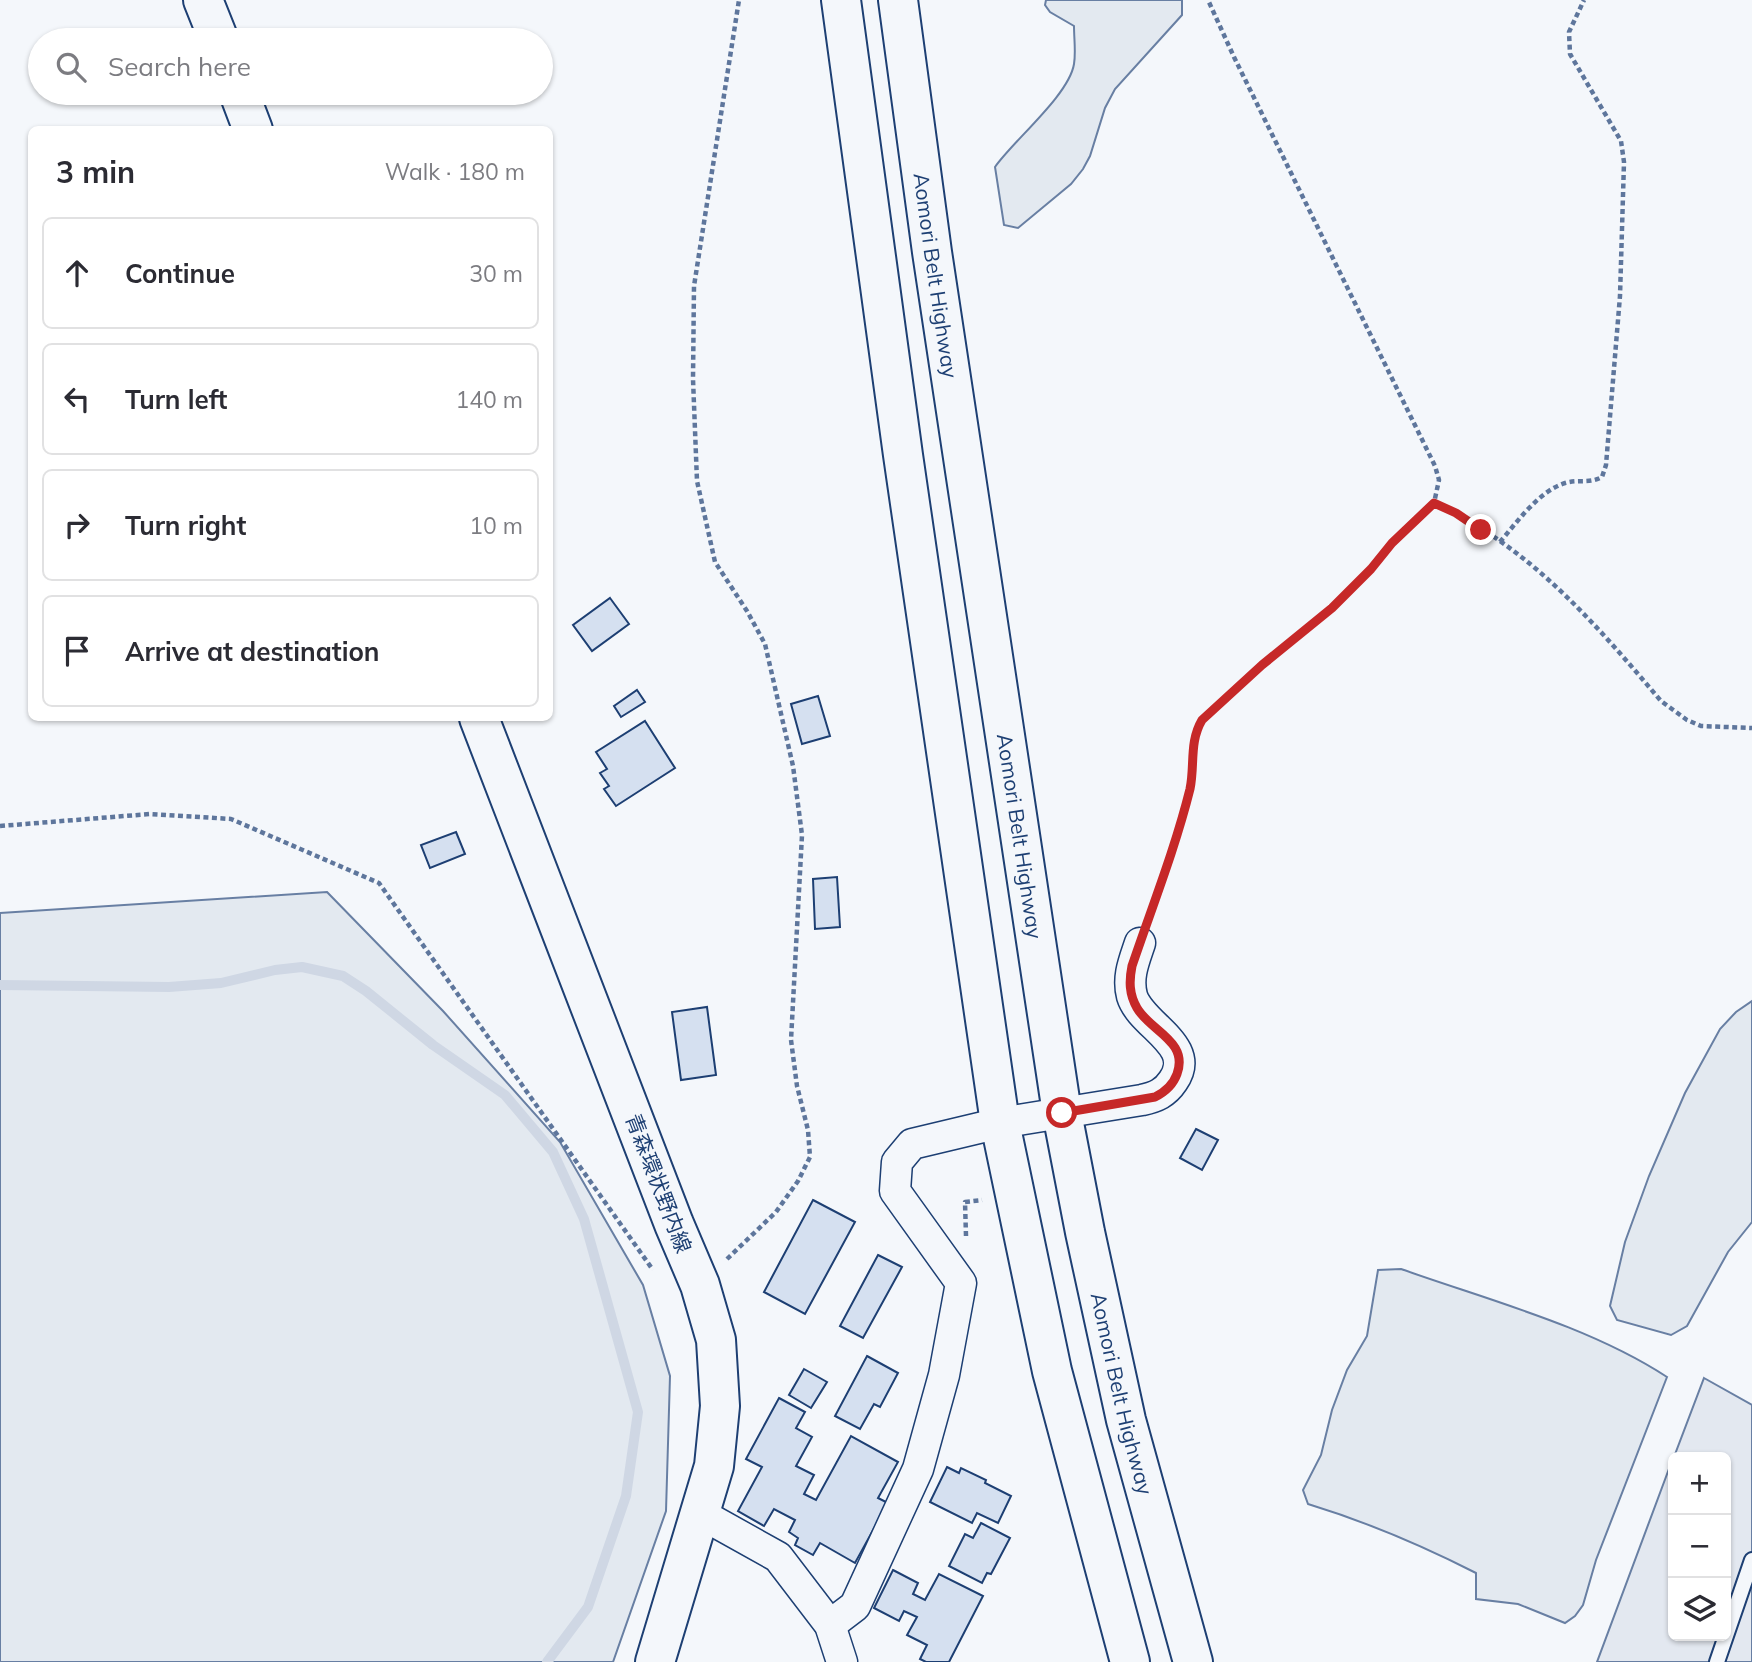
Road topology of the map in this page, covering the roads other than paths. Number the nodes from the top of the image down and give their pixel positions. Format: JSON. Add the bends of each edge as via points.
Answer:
{"nodes":[{"id":1,"x":203,"y":0,"type":"edge"},
{"id":2,"x":841,"y":0,"type":"edge"},
{"id":3,"x":898,"y":0,"type":"edge"},
{"id":4,"x":214,"y":28,"type":"edge"},
{"id":5,"x":244,"y":105,"type":"edge"},
{"id":6,"x":251,"y":126,"type":"edge"},
{"id":7,"x":480,"y":721,"type":"edge"},
{"id":8,"x":1140,"y":943,"type":"road end"},
{"id":9,"x":1062,"y":1113,"type":"junction"},
{"id":10,"x":1000,"y":1123,"type":"junction"},
{"id":11,"x":701,"y":1514,"type":"junction"},
{"id":12,"x":1752,"y":1560,"type":"edge"},
{"id":13,"x":830,"y":1625,"type":"junction"},
{"id":14,"x":655,"y":1662,"type":"edge"},
{"id":15,"x":842,"y":1662,"type":"edge"},
{"id":16,"x":1130,"y":1662,"type":"edge"},
{"id":17,"x":1193,"y":1662,"type":"edge"},
{"id":18,"x":1717,"y":1662,"type":"edge"}],
"edges":[{"from":1,"to":4,"type":"main road"},
{"from":2,"to":10,"type":"main road"},
{"from":3,"to":9,"type":"main road","name":"Aomori Belt Highway"},
{"from":5,"to":6,"type":"main road"},
{"from":7,"to":11,"type":"main road","name":"青森環状野内線","via":[[700,1285],[716,1340],[720,1406],[714,1466]]},
{"from":8,"to":9,"type":"street","via":[[1129,983],[1133,998],[1175,1048],[1176,1077],[1155,1097]]},
{"from":9,"to":10,"type":"street"},
{"from":9,"to":17,"type":"main road","name":"Aomori Belt Highway","via":[[1126,1420]]},
{"from":10,"to":13,"type":"street","via":[[912,1144],[897,1162],[895,1191],[961,1283],[944,1375],[918,1469],[855,1606]]},
{"from":10,"to":16,"type":"main road","via":[[1052,1371]]},
{"from":11,"to":13,"type":"street","via":[[778,1558]]},
{"from":11,"to":14,"type":"main road","name":"青森環状野内線"},
{"from":12,"to":18,"type":"lane"},
{"from":13,"to":15,"type":"street"}]}
